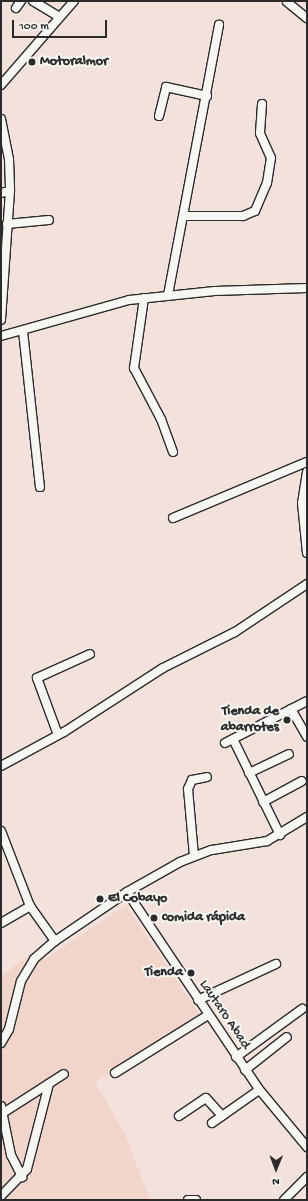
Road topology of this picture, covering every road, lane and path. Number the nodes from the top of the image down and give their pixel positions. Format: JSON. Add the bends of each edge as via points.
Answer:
{"nodes":[{"id":1,"x":33,"y":1,"type":"edge"},
{"id":2,"x":74,"y":1,"type":"edge"},
{"id":3,"x":287,"y":2,"type":"dead end"},
{"id":4,"x":306,"y":16,"type":"edge"},
{"id":5,"x":60,"y":17,"type":"junction"},
{"id":6,"x":219,"y":25,"type":"dead end"},
{"id":7,"x":1,"y":85,"type":"edge"},
{"id":8,"x":207,"y":96,"type":"junction"},
{"id":9,"x":262,"y":104,"type":"dead end"},
{"id":10,"x":159,"y":116,"type":"dead end"},
{"id":11,"x":1,"y":119,"type":"edge"},
{"id":12,"x":10,"y":191,"type":"junction"},
{"id":13,"x":1,"y":193,"type":"edge"},
{"id":14,"x":184,"y":216,"type":"junction"},
{"id":15,"x":49,"y":220,"type":"dead end"},
{"id":16,"x":7,"y":224,"type":"junction"},
{"id":17,"x":4,"y":240,"type":"edge"},
{"id":18,"x":307,"y":288,"type":"edge"},
{"id":19,"x":168,"y":295,"type":"junction"},
{"id":20,"x":144,"y":298,"type":"junction"},
{"id":21,"x":1,"y":320,"type":"edge"},
{"id":22,"x":23,"y":331,"type":"junction"},
{"id":23,"x":1,"y":336,"type":"edge"},
{"id":24,"x":173,"y":452,"type":"dead end"},
{"id":25,"x":307,"y":462,"type":"edge"},
{"id":26,"x":307,"y":472,"type":"edge"},
{"id":27,"x":40,"y":487,"type":"dead end"},
{"id":28,"x":173,"y":518,"type":"dead end"},
{"id":29,"x":307,"y":553,"type":"edge"},
{"id":30,"x":307,"y":584,"type":"edge"},
{"id":31,"x":90,"y":654,"type":"dead end"},
{"id":32,"x":307,"y":701,"type":"edge"},
{"id":33,"x":291,"y":709,"type":"junction"},
{"id":34,"x":58,"y":735,"type":"junction"},
{"id":35,"x":307,"y":737,"type":"edge"},
{"id":36,"x":233,"y":739,"type":"junction"},
{"id":37,"x":225,"y":743,"type":"dead end"},
{"id":38,"x":288,"y":754,"type":"dead end"},
{"id":39,"x":1,"y":766,"type":"edge"},
{"id":40,"x":249,"y":773,"type":"junction"},
{"id":41,"x":207,"y":777,"type":"dead end"},
{"id":42,"x":302,"y":781,"type":"dead end"},
{"id":43,"x":263,"y":802,"type":"junction"},
{"id":44,"x":307,"y":817,"type":"edge"},
{"id":45,"x":1,"y":831,"type":"edge"},
{"id":46,"x":280,"y":835,"type":"junction"},
{"id":47,"x":194,"y":856,"type":"junction"},
{"id":48,"x":127,"y":892,"type":"junction"},
{"id":49,"x":30,"y":906,"type":"junction"},
{"id":50,"x":1,"y":923,"type":"edge"},
{"id":51,"x":55,"y":942,"type":"junction"},
{"id":52,"x":276,"y":964,"type":"dead end"},
{"id":53,"x":198,"y":1000,"type":"junction"},
{"id":54,"x":302,"y":1010,"type":"dead end"},
{"id":55,"x":208,"y":1015,"type":"junction"},
{"id":56,"x":287,"y":1037,"type":"dead end"},
{"id":57,"x":1,"y":1043,"type":"edge"},
{"id":58,"x":236,"y":1057,"type":"junction"},
{"id":59,"x":245,"y":1070,"type":"junction"},
{"id":60,"x":115,"y":1073,"type":"dead end"},
{"id":61,"x":64,"y":1074,"type":"dead end"},
{"id":62,"x":50,"y":1084,"type":"junction"},
{"id":63,"x":259,"y":1090,"type":"junction"},
{"id":64,"x":2,"y":1110,"type":"edge"},
{"id":65,"x":179,"y":1116,"type":"dead end"},
{"id":66,"x":222,"y":1116,"type":"junction"},
{"id":67,"x":212,"y":1123,"type":"dead end"},
{"id":68,"x":307,"y":1147,"type":"edge"},
{"id":69,"x":22,"y":1177,"type":"junction"},
{"id":70,"x":307,"y":1177,"type":"edge"},
{"id":71,"x":1,"y":1196,"type":"edge"},
{"id":72,"x":287,"y":1199,"type":"edge"},
{"id":73,"x":188,"y":1200,"type":"edge"},
{"id":74,"x":196,"y":1200,"type":"edge"}],
"edges":[{"from":1,"to":5,"type":"street"},
{"from":2,"to":5,"type":"street"},
{"from":3,"to":4,"type":"street"},
{"from":5,"to":7,"type":"street"},
{"from":6,"to":8,"type":"street"},
{"from":8,"to":10,"type":"street","via":[[166,87]]},
{"from":8,"to":14,"type":"street"},
{"from":9,"to":14,"type":"street","via":[[260,133],[271,158],[267,182],[255,211],[243,216]]},
{"from":11,"to":12,"type":"street","via":[[9,159]]},
{"from":12,"to":13,"type":"street"},
{"from":12,"to":16,"type":"street"},
{"from":14,"to":19,"type":"street"},
{"from":15,"to":16,"type":"street"},
{"from":16,"to":17,"type":"street"},
{"from":17,"to":21,"type":"street"},
{"from":18,"to":19,"type":"street"},
{"from":19,"to":20,"type":"street"},
{"from":20,"to":22,"type":"street"},
{"from":20,"to":24,"type":"street","via":[[134,368],[161,419]]},
{"from":22,"to":23,"type":"street"},
{"from":22,"to":27,"type":"street"},
{"from":25,"to":28,"type":"street"},
{"from":26,"to":29,"type":"street","via":[[302,503]]},
{"from":30,"to":34,"type":"street","via":[[235,632],[163,668]]},
{"from":31,"to":34,"type":"street","via":[[37,678]]},
{"from":32,"to":33,"type":"street"},
{"from":33,"to":35,"type":"street"},
{"from":33,"to":36,"type":"street"},
{"from":34,"to":39,"type":"street"},
{"from":36,"to":37,"type":"street"},
{"from":36,"to":40,"type":"street"},
{"from":38,"to":40,"type":"street"},
{"from":40,"to":43,"type":"street"},
{"from":41,"to":47,"type":"street","via":[[192,780],[188,789]]},
{"from":42,"to":43,"type":"street"},
{"from":43,"to":46,"type":"street"},
{"from":44,"to":46,"type":"street"},
{"from":45,"to":49,"type":"street"},
{"from":46,"to":47,"type":"street"},
{"from":47,"to":48,"type":"street"},
{"from":48,"to":51,"type":"street"},
{"from":48,"to":53,"type":"street","name":"Lautaro Abad"},
{"from":49,"to":50,"type":"street"},
{"from":49,"to":51,"type":"street"},
{"from":51,"to":57,"type":"street","via":[[34,959],[21,981]]},
{"from":52,"to":53,"type":"street"},
{"from":53,"to":55,"type":"street","name":"Lautaro Abad"},
{"from":54,"to":58,"type":"street"},
{"from":55,"to":58,"type":"street","name":"Lautaro Abad"},
{"from":55,"to":60,"type":"street"},
{"from":56,"to":59,"type":"street"},
{"from":58,"to":59,"type":"street","name":"Lautaro Abad"},
{"from":59,"to":63,"type":"street","name":"Lautaro Abad"},
{"from":61,"to":62,"type":"street"},
{"from":62,"to":64,"type":"street"},
{"from":62,"to":69,"type":"street","via":[[27,1169]]},
{"from":63,"to":66,"type":"street"},
{"from":63,"to":68,"type":"street","name":"Lautaro Abad"},
{"from":64,"to":69,"type":"street","via":[[11,1155]]},
{"from":65,"to":66,"type":"street","via":[[206,1098]]},
{"from":66,"to":67,"type":"street"},
{"from":69,"to":71,"type":"street"},
{"from":70,"to":72,"type":"street"},
{"from":73,"to":74,"type":"street"}]}
